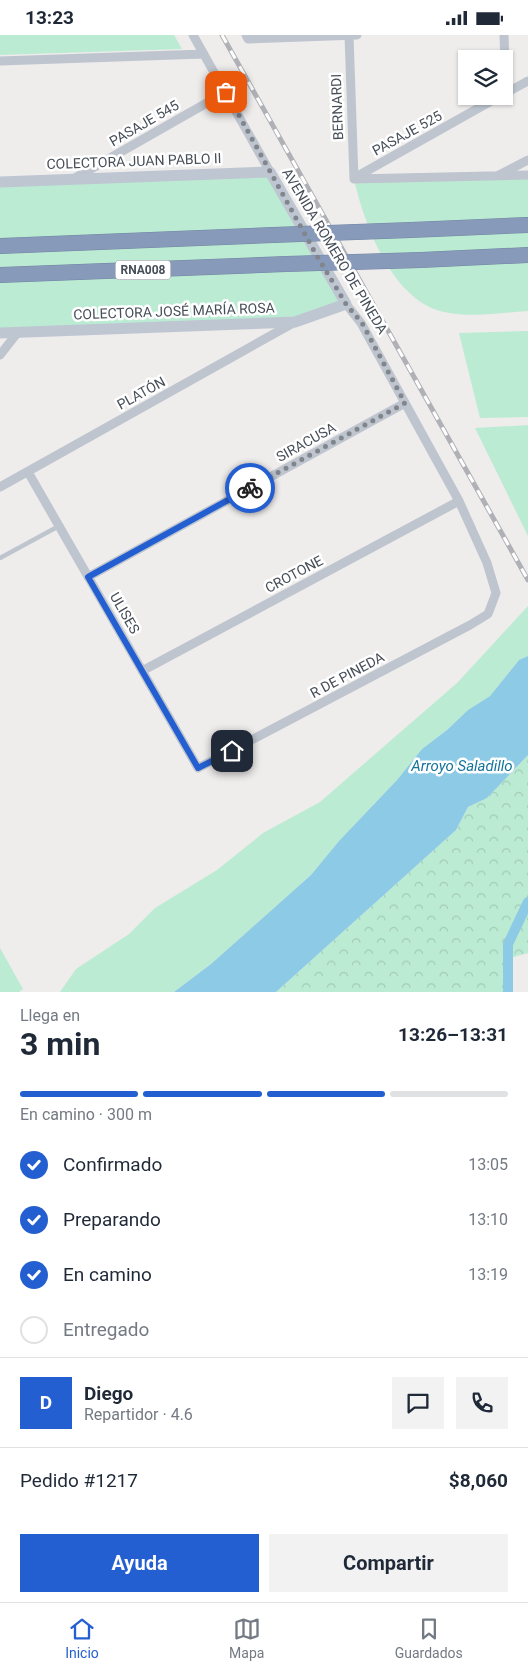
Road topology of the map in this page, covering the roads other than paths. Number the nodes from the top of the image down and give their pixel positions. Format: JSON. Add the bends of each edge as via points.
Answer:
{"nodes":[{"id":1,"x":194,"y":35,"type":"edge"},
{"id":2,"x":349,"y":35,"type":"edge"},
{"id":3,"x":356,"y":35,"type":"edge"},
{"id":4,"x":504,"y":35,"type":"edge"},
{"id":5,"x":247,"y":37,"type":"edge"},
{"id":6,"x":504,"y":50,"type":"edge"},
{"id":7,"x":204,"y":54,"type":"junction"},
{"id":8,"x":0,"y":61,"type":"edge"},
{"id":9,"x":528,"y":81,"type":"edge"},
{"id":10,"x":513,"y":90,"type":"edge"},
{"id":11,"x":226,"y":92,"type":"junction"},
{"id":12,"x":486,"y":105,"type":"edge"},
{"id":13,"x":528,"y":161,"type":"edge"},
{"id":14,"x":270,"y":172,"type":"junction"},
{"id":15,"x":528,"y":175,"type":"edge"},
{"id":16,"x":497,"y":176,"type":"junction"},
{"id":17,"x":75,"y":178,"type":"junction"},
{"id":18,"x":354,"y":179,"type":"junction"},
{"id":19,"x":0,"y":182,"type":"edge"},
{"id":20,"x":528,"y":225,"type":"edge"},
{"id":21,"x":0,"y":242,"type":"edge"},
{"id":22,"x":61,"y":244,"type":"junction"},
{"id":23,"x":0,"y":247,"type":"edge"},
{"id":24,"x":528,"y":255,"type":"edge"},
{"id":25,"x":0,"y":275,"type":"edge"},
{"id":26,"x":346,"y":304,"type":"junction"},
{"id":27,"x":295,"y":322,"type":"junction"},
{"id":28,"x":18,"y":332,"type":"junction"},
{"id":29,"x":0,"y":333,"type":"edge"},
{"id":30,"x":0,"y":355,"type":"edge"},
{"id":31,"x":405,"y":403,"type":"junction"},
{"id":32,"x":28,"y":472,"type":"junction"},
{"id":33,"x":0,"y":487,"type":"edge"},
{"id":34,"x":459,"y":501,"type":"junction"},
{"id":35,"x":59,"y":527,"type":"junction"},
{"id":36,"x":0,"y":558,"type":"edge"},
{"id":37,"x":88,"y":577,"type":"junction"},
{"id":38,"x":496,"y":593,"type":"joint"},
{"id":39,"x":142,"y":671,"type":"junction"},
{"id":40,"x":198,"y":768,"type":"joint"}],
"edges":[{"from":1,"to":7,"type":"street","name":"AVENIDA ROMERO DE PINEDA"},
{"from":2,"to":3,"type":"street"},
{"from":2,"to":5,"type":"street"},
{"from":2,"to":18,"type":"street","name":"BERNARDI"},
{"from":4,"to":6,"type":"street"},
{"from":7,"to":8,"type":"street"},
{"from":7,"to":11,"type":"street","name":"AVENIDA ROMERO DE PINEDA"},
{"from":9,"to":10,"type":"street","name":"PASAJE 525"},
{"from":11,"to":14,"type":"street","name":"AVENIDA ROMERO DE PINEDA"},
{"from":11,"to":17,"type":"street","name":"PASAJE 545"},
{"from":12,"to":18,"type":"street","name":"PASAJE 525"},
{"from":13,"to":16,"type":"street"},
{"from":14,"to":17,"type":"main road","name":"COLECTORA JUAN PABLO II"},
{"from":14,"to":26,"type":"main road","name":"AVENIDA ROMERO DE PINEDA"},
{"from":15,"to":16,"type":"street"},
{"from":16,"to":18,"type":"street"},
{"from":17,"to":19,"type":"main road","name":"COLECTORA JUAN PABLO II"},
{"from":20,"to":22,"type":"highway","number":"RNA008","bridge":true},
{"from":21,"to":22,"type":"highway","number":"RNA008"},
{"from":22,"to":23,"type":"highway","number":"RNA008"},
{"from":24,"to":25,"type":"highway","number":"RNA008","bridge":true},
{"from":26,"to":27,"type":"main road","name":"COLECTORA JOSÉ MARÍA ROSA"},
{"from":26,"to":31,"type":"street","name":"AVENIDA ROMERO DE PINEDA","via":[[362,323]]},
{"from":27,"to":28,"type":"main road","name":"COLECTORA JOSÉ MARÍA ROSA"},
{"from":27,"to":32,"type":"street","name":"PLATÓN"},
{"from":28,"to":29,"type":"main road","name":"COLECTORA JOSÉ MARÍA ROSA"},
{"from":28,"to":30,"type":"street"},
{"from":31,"to":34,"type":"street","name":"AVENIDA ROMERO DE PINEDA"},
{"from":31,"to":37,"type":"street","name":"SIRACUSA"},
{"from":32,"to":33,"type":"street","name":"PLATÓN"},
{"from":32,"to":35,"type":"street","name":"ULISES"},
{"from":34,"to":38,"type":"street","name":"AVENIDA ROMERO DE PINEDA","via":[[487,563]]},
{"from":34,"to":39,"type":"street","name":"CROTONE"},
{"from":35,"to":36,"type":"lane"},
{"from":35,"to":37,"type":"street","name":"ULISES"},
{"from":37,"to":39,"type":"street","name":"ULISES"},
{"from":38,"to":40,"type":"street","name":"R DE PINEDA","via":[[488,614],[470,625]]},
{"from":39,"to":40,"type":"street","name":"ULISES"}]}
